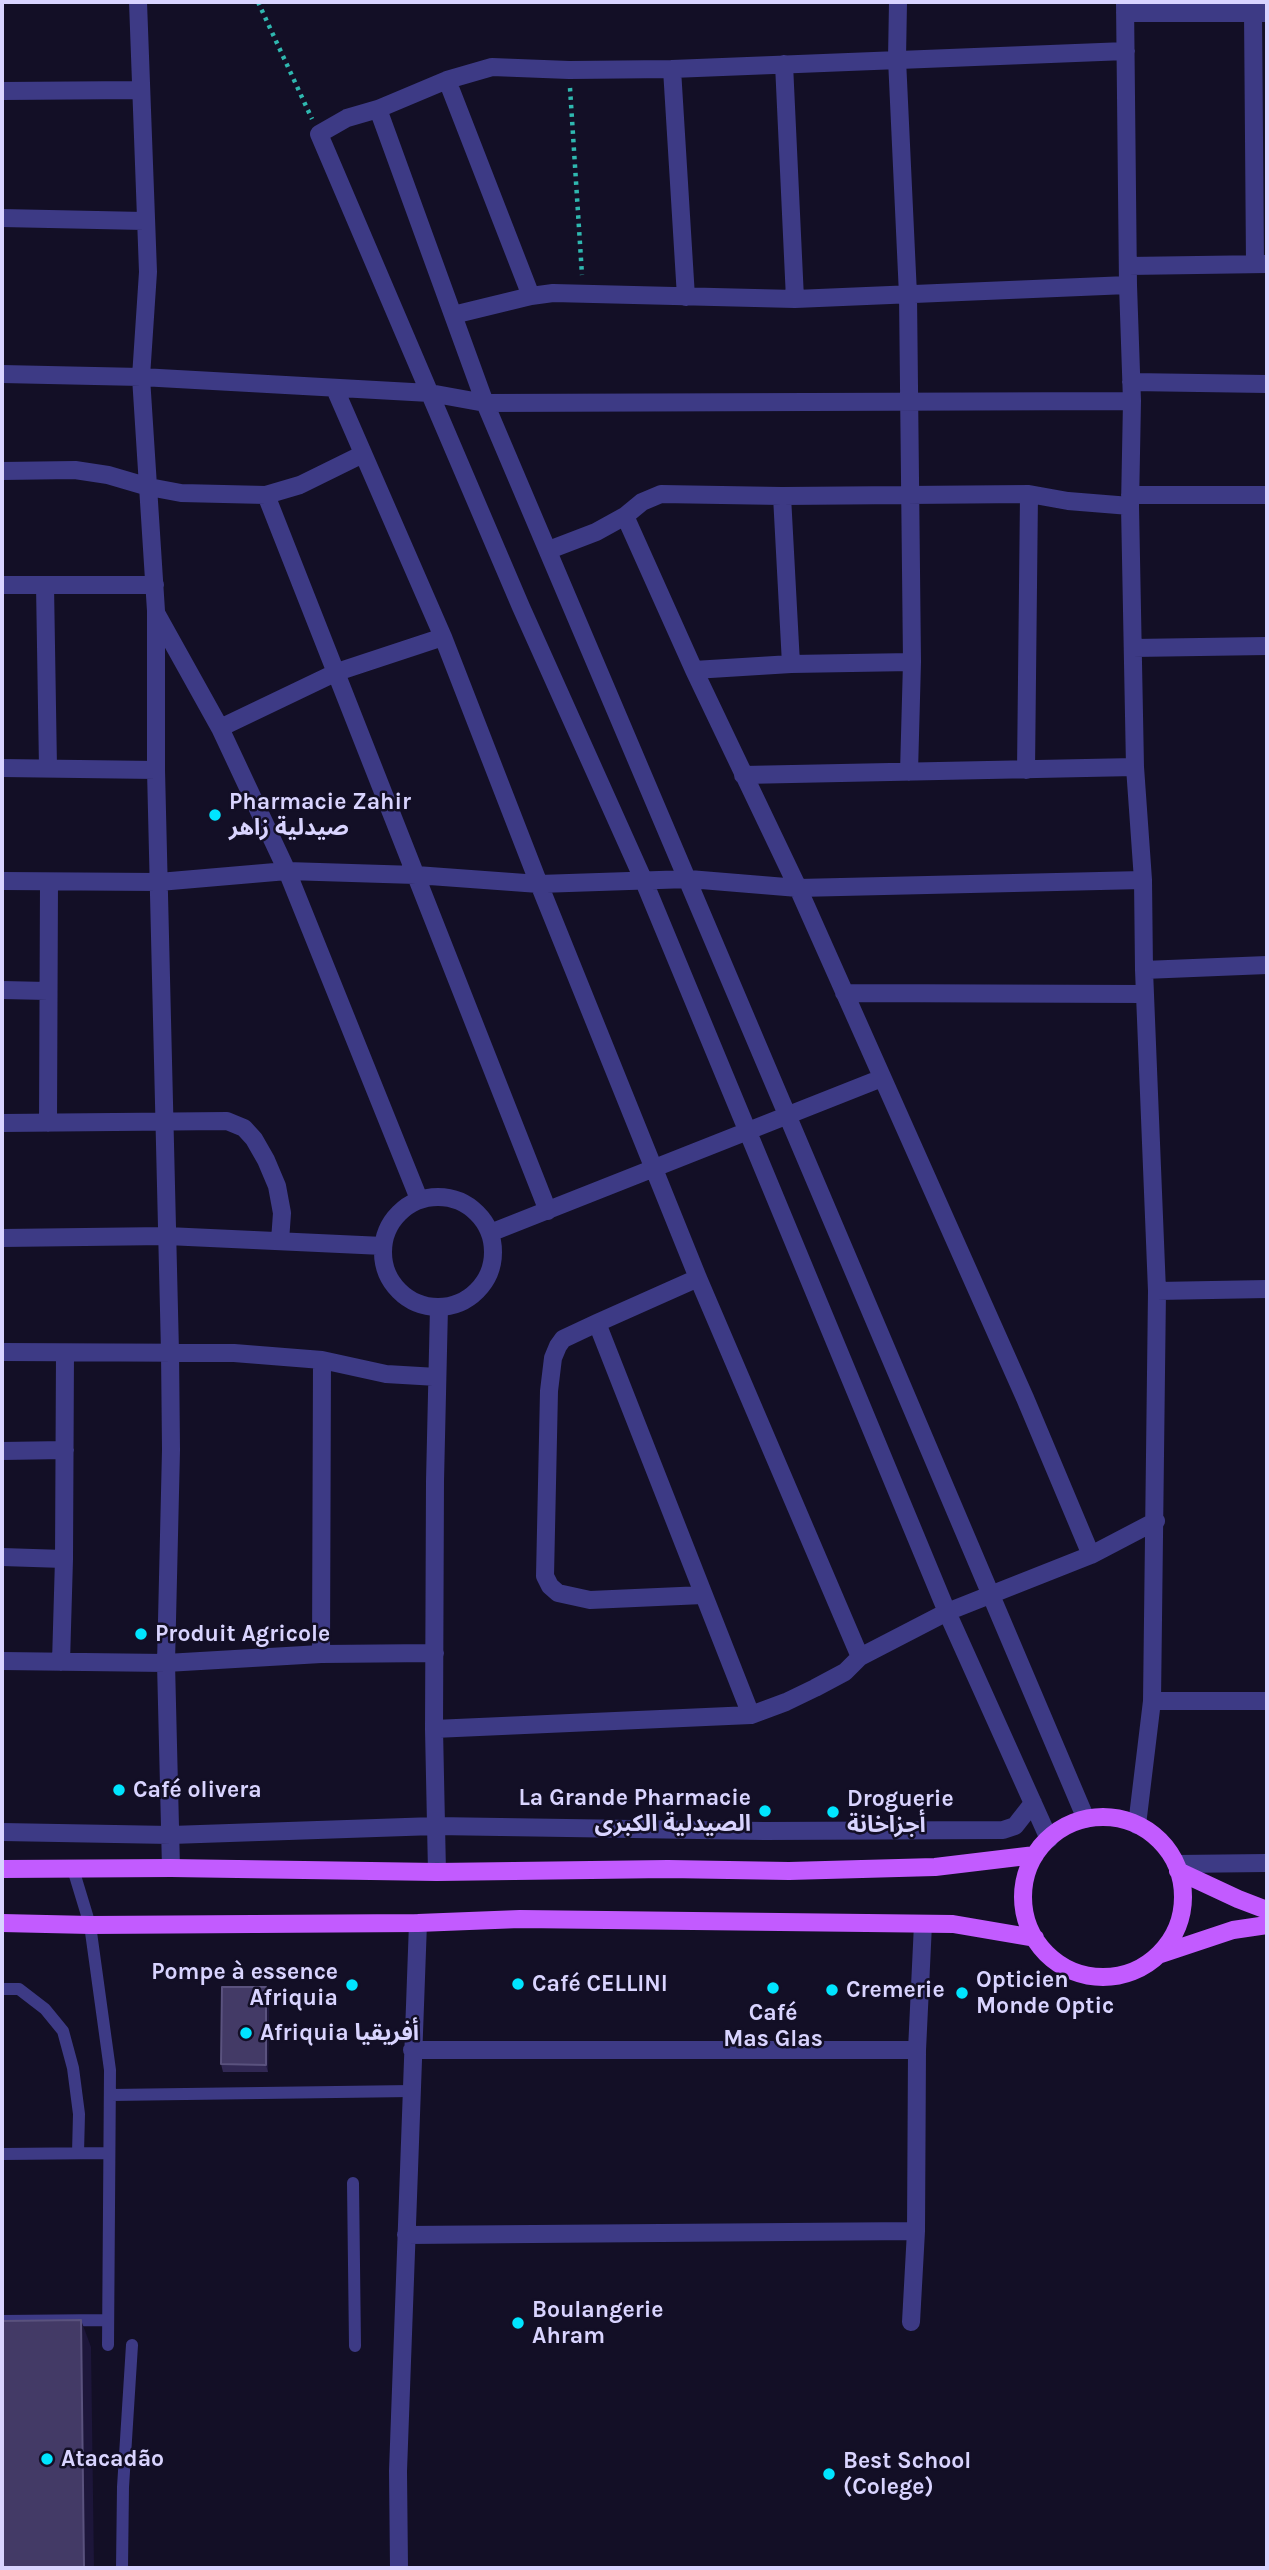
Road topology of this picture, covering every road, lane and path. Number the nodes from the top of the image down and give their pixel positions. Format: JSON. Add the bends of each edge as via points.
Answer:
{"nodes":[{"id":1,"x":138,"y":2,"type":"edge"},
{"id":2,"x":258,"y":2,"type":"edge"},
{"id":3,"x":898,"y":2,"type":"edge"},
{"id":4,"x":1125,"y":7,"type":"edge"},
{"id":5,"x":1260,"y":13,"type":"edge"},
{"id":6,"x":1126,"y":51,"type":"junction"},
{"id":7,"x":897,"y":60,"type":"junction"},
{"id":8,"x":785,"y":64,"type":"junction"},
{"id":9,"x":673,"y":69,"type":"junction"},
{"id":10,"x":569,"y":70,"type":"junction"},
{"id":11,"x":447,"y":80,"type":"junction"},
{"id":12,"x":140,"y":90,"type":"junction"},
{"id":13,"x":2,"y":91,"type":"edge"},
{"id":14,"x":377,"y":109,"type":"junction"},
{"id":15,"x":319,"y":134,"type":"junction"},
{"id":16,"x":2,"y":218,"type":"edge"},
{"id":17,"x":144,"y":221,"type":"junction"},
{"id":18,"x":1261,"y":264,"type":"edge"},
{"id":19,"x":1128,"y":266,"type":"junction"},
{"id":20,"x":1128,"y":285,"type":"junction"},
{"id":21,"x":583,"y":295,"type":"junction"},
{"id":22,"x":908,"y":295,"type":"junction"},
{"id":23,"x":531,"y":296,"type":"junction"},
{"id":24,"x":686,"y":297,"type":"junction"},
{"id":25,"x":794,"y":299,"type":"junction"},
{"id":26,"x":453,"y":315,"type":"junction"},
{"id":27,"x":2,"y":374,"type":"edge"},
{"id":28,"x":141,"y":377,"type":"junction"},
{"id":29,"x":1131,"y":382,"type":"junction"},
{"id":30,"x":1267,"y":384,"type":"edge"},
{"id":31,"x":335,"y":389,"type":"junction"},
{"id":32,"x":430,"y":393,"type":"junction"},
{"id":33,"x":908,"y":400,"type":"junction"},
{"id":34,"x":1132,"y":401,"type":"junction"},
{"id":35,"x":485,"y":403,"type":"junction"},
{"id":36,"x":363,"y":454,"type":"junction"},
{"id":37,"x":2,"y":471,"type":"edge"},
{"id":38,"x":149,"y":487,"type":"junction"},
{"id":39,"x":1029,"y":494,"type":"junction"},
{"id":40,"x":266,"y":495,"type":"junction"},
{"id":41,"x":909,"y":495,"type":"junction"},
{"id":42,"x":1267,"y":495,"type":"edge"},
{"id":43,"x":782,"y":496,"type":"junction"},
{"id":44,"x":1130,"y":501,"type":"junction"},
{"id":45,"x":625,"y":516,"type":"junction"},
{"id":46,"x":549,"y":550,"type":"junction"},
{"id":47,"x":2,"y":585,"type":"edge"},
{"id":48,"x":45,"y":585,"type":"junction"},
{"id":49,"x":155,"y":585,"type":"junction"},
{"id":50,"x":156,"y":611,"type":"junction"},
{"id":51,"x":443,"y":637,"type":"junction"},
{"id":52,"x":1267,"y":646,"type":"edge"},
{"id":53,"x":1133,"y":648,"type":"junction"},
{"id":54,"x":912,"y":662,"type":"junction"},
{"id":55,"x":791,"y":664,"type":"junction"},
{"id":56,"x":694,"y":670,"type":"junction"},
{"id":57,"x":337,"y":672,"type":"junction"},
{"id":58,"x":220,"y":728,"type":"junction"},
{"id":59,"x":1135,"y":767,"type":"junction"},
{"id":60,"x":2,"y":768,"type":"edge"},
{"id":61,"x":48,"y":768,"type":"junction"},
{"id":62,"x":156,"y":770,"type":"junction"},
{"id":63,"x":1026,"y":770,"type":"junction"},
{"id":64,"x":909,"y":772,"type":"junction"},
{"id":65,"x":743,"y":775,"type":"junction"},
{"id":66,"x":287,"y":871,"type":"junction"},
{"id":67,"x":416,"y":876,"type":"junction"},
{"id":68,"x":643,"y":879,"type":"junction"},
{"id":69,"x":689,"y":879,"type":"junction"},
{"id":70,"x":1143,"y":880,"type":"junction"},
{"id":71,"x":2,"y":881,"type":"edge"},
{"id":72,"x":49,"y":882,"type":"junction"},
{"id":73,"x":159,"y":882,"type":"junction"},
{"id":74,"x":539,"y":884,"type":"junction"},
{"id":75,"x":798,"y":888,"type":"junction"},
{"id":76,"x":1267,"y":965,"type":"edge"},
{"id":77,"x":1144,"y":970,"type":"junction"},
{"id":78,"x":2,"y":990,"type":"edge"},
{"id":79,"x":48,"y":991,"type":"junction"},
{"id":80,"x":844,"y":993,"type":"junction"},
{"id":81,"x":1145,"y":993,"type":"junction"},
{"id":82,"x":882,"y":1078,"type":"junction"},
{"id":83,"x":788,"y":1115,"type":"junction"},
{"id":84,"x":164,"y":1121,"type":"junction"},
{"id":85,"x":2,"y":1123,"type":"edge"},
{"id":86,"x":48,"y":1123,"type":"junction"},
{"id":87,"x":749,"y":1131,"type":"junction"},
{"id":88,"x":653,"y":1167,"type":"junction"},
{"id":89,"x":419,"y":1199,"type":"junction"},
{"id":90,"x":548,"y":1211,"type":"junction"},
{"id":91,"x":490,"y":1233,"type":"junction"},
{"id":92,"x":167,"y":1236,"type":"junction"},
{"id":93,"x":2,"y":1238,"type":"edge"},
{"id":94,"x":280,"y":1241,"type":"junction"},
{"id":95,"x":383,"y":1246,"type":"junction"},
{"id":96,"x":698,"y":1278,"type":"junction"},
{"id":97,"x":1267,"y":1289,"type":"edge"},
{"id":98,"x":1157,"y":1291,"type":"junction"},
{"id":99,"x":439,"y":1307,"type":"junction"},
{"id":100,"x":597,"y":1323,"type":"junction"},
{"id":101,"x":2,"y":1352,"type":"edge"},
{"id":102,"x":170,"y":1352,"type":"junction"},
{"id":103,"x":65,"y":1353,"type":"junction"},
{"id":104,"x":322,"y":1360,"type":"junction"},
{"id":105,"x":437,"y":1377,"type":"junction"},
{"id":106,"x":65,"y":1450,"type":"junction"},
{"id":107,"x":2,"y":1451,"type":"edge"},
{"id":108,"x":1156,"y":1521,"type":"junction"},
{"id":109,"x":1091,"y":1555,"type":"junction"},
{"id":110,"x":2,"y":1557,"type":"edge"},
{"id":111,"x":64,"y":1559,"type":"junction"},
{"id":112,"x":703,"y":1595,"type":"junction"},
{"id":113,"x":990,"y":1596,"type":"junction"},
{"id":114,"x":947,"y":1612,"type":"junction"},
{"id":115,"x":435,"y":1653,"type":"junction"},
{"id":116,"x":321,"y":1654,"type":"junction"},
{"id":117,"x":860,"y":1657,"type":"junction"},
{"id":118,"x":2,"y":1661,"type":"edge"},
{"id":119,"x":61,"y":1662,"type":"junction"},
{"id":120,"x":166,"y":1663,"type":"junction"},
{"id":121,"x":1152,"y":1701,"type":"junction"},
{"id":122,"x":1267,"y":1701,"type":"edge"},
{"id":123,"x":751,"y":1715,"type":"junction"},
{"id":124,"x":434,"y":1729,"type":"junction"},
{"id":125,"x":1033,"y":1803,"type":"junction"},
{"id":126,"x":1086,"y":1819,"type":"junction"},
{"id":127,"x":1137,"y":1825,"type":"junction"},
{"id":128,"x":435,"y":1826,"type":"junction"},
{"id":129,"x":2,"y":1832,"type":"edge"},
{"id":130,"x":171,"y":1835,"type":"junction"},
{"id":131,"x":1049,"y":1839,"type":"junction"},
{"id":132,"x":1035,"y":1855,"type":"junction"},
{"id":133,"x":1267,"y":1863,"type":"edge"},
{"id":134,"x":171,"y":1868,"type":"junction"},
{"id":135,"x":1177,"y":1868,"type":"junction"},
{"id":136,"x":2,"y":1869,"type":"edge"},
{"id":137,"x":72,"y":1869,"type":"junction"},
{"id":138,"x":437,"y":1872,"type":"junction"},
{"id":139,"x":1267,"y":1910,"type":"edge"},
{"id":140,"x":2,"y":1923,"type":"edge"},
{"id":141,"x":418,"y":1923,"type":"junction"},
{"id":142,"x":923,"y":1924,"type":"junction"},
{"id":143,"x":90,"y":1925,"type":"junction"},
{"id":144,"x":1267,"y":1925,"type":"edge"},
{"id":145,"x":1035,"y":1938,"type":"junction"},
{"id":146,"x":1158,"y":1955,"type":"junction"},
{"id":147,"x":2,"y":1989,"type":"edge"},
{"id":148,"x":412,"y":2050,"type":"junction"},
{"id":149,"x":917,"y":2050,"type":"junction"},
{"id":150,"x":412,"y":2091,"type":"junction"},
{"id":151,"x":110,"y":2095,"type":"junction"},
{"id":152,"x":108,"y":2153,"type":"junction"},
{"id":153,"x":2,"y":2154,"type":"edge"},
{"id":154,"x":78,"y":2154,"type":"junction"},
{"id":155,"x":353,"y":2183,"type":"dead end"},
{"id":156,"x":916,"y":2231,"type":"junction"},
{"id":157,"x":406,"y":2235,"type":"junction"},
{"id":158,"x":108,"y":2320,"type":"junction"},
{"id":159,"x":2,"y":2321,"type":"edge"},
{"id":160,"x":912,"y":2322,"type":"dead end"},
{"id":161,"x":108,"y":2345,"type":"dead end"},
{"id":162,"x":132,"y":2345,"type":"dead end"},
{"id":163,"x":355,"y":2346,"type":"dead end"},
{"id":164,"x":122,"y":2568,"type":"edge"},
{"id":165,"x":399,"y":2568,"type":"edge"}],
"edges":[{"from":1,"to":12,"type":"street"},
{"from":2,"to":15,"type":"path"},
{"from":3,"to":7,"type":"street"},
{"from":4,"to":5,"type":"street"},
{"from":4,"to":6,"type":"street"},
{"from":5,"to":18,"type":"street"},
{"from":6,"to":7,"type":"street"},
{"from":6,"to":19,"type":"street"},
{"from":7,"to":8,"type":"street"},
{"from":7,"to":22,"type":"street"},
{"from":8,"to":9,"type":"street"},
{"from":8,"to":25,"type":"street"},
{"from":9,"to":10,"type":"street"},
{"from":9,"to":24,"type":"street"},
{"from":10,"to":11,"type":"street","via":[[492,67]]},
{"from":10,"to":21,"type":"path"},
{"from":11,"to":14,"type":"street"},
{"from":11,"to":23,"type":"street"},
{"from":12,"to":13,"type":"street"},
{"from":12,"to":17,"type":"street"},
{"from":14,"to":15,"type":"street","via":[[347,118]]},
{"from":14,"to":26,"type":"street"},
{"from":15,"to":32,"type":"street"},
{"from":16,"to":17,"type":"street"},
{"from":17,"to":28,"type":"street","via":[[148,272]]},
{"from":18,"to":19,"type":"street"},
{"from":19,"to":20,"type":"street"},
{"from":20,"to":22,"type":"street"},
{"from":20,"to":29,"type":"street"},
{"from":21,"to":23,"type":"street"},
{"from":21,"to":24,"type":"street"},
{"from":22,"to":25,"type":"street"},
{"from":22,"to":33,"type":"street"},
{"from":23,"to":26,"type":"street"},
{"from":24,"to":25,"type":"street"},
{"from":26,"to":35,"type":"street"},
{"from":27,"to":28,"type":"street"},
{"from":28,"to":31,"type":"street"},
{"from":28,"to":38,"type":"street"},
{"from":29,"to":30,"type":"street"},
{"from":29,"to":34,"type":"street"},
{"from":31,"to":32,"type":"street"},
{"from":31,"to":36,"type":"street"},
{"from":32,"to":35,"type":"street"},
{"from":32,"to":68,"type":"street"},
{"from":33,"to":34,"type":"street"},
{"from":33,"to":35,"type":"street"},
{"from":33,"to":41,"type":"street"},
{"from":34,"to":44,"type":"street"},
{"from":35,"to":46,"type":"street"},
{"from":36,"to":40,"type":"street","via":[[300,485]]},
{"from":36,"to":51,"type":"street"},
{"from":37,"to":38,"type":"street","via":[[75,470]]},
{"from":38,"to":40,"type":"street","via":[[181,493]]},
{"from":38,"to":49,"type":"street"},
{"from":39,"to":41,"type":"street"},
{"from":39,"to":44,"type":"street","via":[[1068,501]]},
{"from":39,"to":63,"type":"street"},
{"from":40,"to":57,"type":"street"},
{"from":41,"to":43,"type":"street"},
{"from":41,"to":54,"type":"street"},
{"from":42,"to":44,"type":"street"},
{"from":43,"to":45,"type":"street","via":[[661,494]]},
{"from":43,"to":55,"type":"street"},
{"from":44,"to":53,"type":"street"},
{"from":45,"to":46,"type":"street"},
{"from":45,"to":56,"type":"street"},
{"from":46,"to":69,"type":"street"},
{"from":47,"to":48,"type":"street"},
{"from":48,"to":49,"type":"street"},
{"from":48,"to":61,"type":"street"},
{"from":49,"to":50,"type":"street"},
{"from":50,"to":58,"type":"street"},
{"from":50,"to":62,"type":"street"},
{"from":51,"to":57,"type":"street"},
{"from":51,"to":74,"type":"street"},
{"from":52,"to":53,"type":"street"},
{"from":53,"to":59,"type":"street"},
{"from":54,"to":55,"type":"street"},
{"from":54,"to":64,"type":"street"},
{"from":55,"to":56,"type":"street"},
{"from":56,"to":65,"type":"street"},
{"from":57,"to":58,"type":"street"},
{"from":57,"to":67,"type":"street"},
{"from":58,"to":66,"type":"street"},
{"from":59,"to":63,"type":"street"},
{"from":59,"to":70,"type":"street"},
{"from":60,"to":61,"type":"street"},
{"from":61,"to":62,"type":"street"},
{"from":62,"to":73,"type":"street"},
{"from":63,"to":64,"type":"street"},
{"from":64,"to":65,"type":"street"},
{"from":65,"to":75,"type":"street"},
{"from":66,"to":67,"type":"street"},
{"from":66,"to":73,"type":"street"},
{"from":66,"to":89,"type":"street"},
{"from":67,"to":74,"type":"street"},
{"from":67,"to":90,"type":"street"},
{"from":68,"to":69,"type":"street"},
{"from":68,"to":74,"type":"street"},
{"from":68,"to":87,"type":"street"},
{"from":69,"to":75,"type":"street"},
{"from":69,"to":83,"type":"street"},
{"from":70,"to":75,"type":"street"},
{"from":70,"to":77,"type":"street"},
{"from":71,"to":72,"type":"street"},
{"from":72,"to":73,"type":"street"},
{"from":72,"to":79,"type":"street"},
{"from":73,"to":84,"type":"street"},
{"from":74,"to":88,"type":"street"},
{"from":75,"to":80,"type":"street"},
{"from":76,"to":77,"type":"street"},
{"from":77,"to":81,"type":"street"},
{"from":78,"to":79,"type":"street"},
{"from":79,"to":86,"type":"street"},
{"from":80,"to":81,"type":"street"},
{"from":80,"to":82,"type":"street"},
{"from":81,"to":98,"type":"street"},
{"from":82,"to":83,"type":"street"},
{"from":82,"to":109,"type":"street"},
{"from":83,"to":87,"type":"street"},
{"from":83,"to":113,"type":"street"},
{"from":84,"to":86,"type":"street"},
{"from":84,"to":92,"type":"street"},
{"from":84,"to":94,"type":"street","via":[[227,1121],[244,1128],[277,1186],[282,1213]]},
{"from":85,"to":86,"type":"street"},
{"from":87,"to":88,"type":"street"},
{"from":87,"to":114,"type":"street"},
{"from":88,"to":90,"type":"street"},
{"from":88,"to":96,"type":"street"},
{"from":89,"to":91,"type":"street","via":[[456,1199],[477,1212]]},
{"from":89,"to":95,"type":"street","via":[[391,1223]]},
{"from":90,"to":91,"type":"street"},
{"from":91,"to":99,"type":"street","via":[[493,1258],[485,1281],[467,1299]]},
{"from":92,"to":93,"type":"street"},
{"from":92,"to":94,"type":"street"},
{"from":92,"to":102,"type":"street"},
{"from":94,"to":95,"type":"street"},
{"from":95,"to":99,"type":"street","via":[[386,1271],[399,1292],[420,1305]]},
{"from":96,"to":100,"type":"street"},
{"from":96,"to":117,"type":"street"},
{"from":97,"to":98,"type":"street"},
{"from":98,"to":108,"type":"street"},
{"from":99,"to":105,"type":"street"},
{"from":100,"to":112,"type":"street"},
{"from":100,"to":112,"type":"street","via":[[563,1339],[553,1358],[545,1576],[558,1593],[590,1600]]},
{"from":101,"to":103,"type":"street"},
{"from":102,"to":103,"type":"street"},
{"from":102,"to":104,"type":"street"},
{"from":102,"to":120,"type":"street"},
{"from":103,"to":106,"type":"street"},
{"from":104,"to":105,"type":"street","via":[[386,1374]]},
{"from":104,"to":116,"type":"street"},
{"from":105,"to":115,"type":"street"},
{"from":106,"to":107,"type":"street"},
{"from":106,"to":111,"type":"street"},
{"from":108,"to":109,"type":"street"},
{"from":108,"to":121,"type":"street"},
{"from":109,"to":113,"type":"street"},
{"from":110,"to":111,"type":"street"},
{"from":111,"to":119,"type":"street"},
{"from":112,"to":123,"type":"street"},
{"from":113,"to":114,"type":"street"},
{"from":113,"to":126,"type":"street"},
{"from":114,"to":117,"type":"street"},
{"from":114,"to":125,"type":"street"},
{"from":115,"to":116,"type":"street"},
{"from":115,"to":124,"type":"street"},
{"from":116,"to":120,"type":"street"},
{"from":117,"to":123,"type":"street","via":[[845,1672]]},
{"from":118,"to":119,"type":"street"},
{"from":119,"to":120,"type":"street"},
{"from":120,"to":130,"type":"street"},
{"from":121,"to":122,"type":"street"},
{"from":121,"to":127,"type":"street"},
{"from":123,"to":124,"type":"street"},
{"from":124,"to":128,"type":"street"},
{"from":125,"to":128,"type":"street","via":[[1015,1826],[1003,1830]]},
{"from":125,"to":131,"type":"street"},
{"from":126,"to":127,"type":"main road","via":[[1109,1817]]},
{"from":126,"to":131,"type":"main road"},
{"from":127,"to":135,"type":"main road","via":[[1157,1838]]},
{"from":128,"to":130,"type":"street"},
{"from":128,"to":138,"type":"street"},
{"from":129,"to":130,"type":"street"},
{"from":130,"to":134,"type":"street"},
{"from":131,"to":132,"type":"main road"},
{"from":132,"to":138,"type":"main road","via":[[935,1867],[868,1869]]},
{"from":132,"to":145,"type":"main road","via":[[1023,1891],[1026,1918]]},
{"from":133,"to":135,"type":"street"},
{"from":134,"to":137,"type":"main road"},
{"from":134,"to":138,"type":"main road"},
{"from":135,"to":139,"type":"main road"},
{"from":135,"to":146,"type":"main road","via":[[1181,1913]]},
{"from":136,"to":137,"type":"main road"},
{"from":137,"to":143,"type":"lane"},
{"from":140,"to":143,"type":"main road"},
{"from":141,"to":142,"type":"main road","via":[[520,1919]]},
{"from":141,"to":143,"type":"main road"},
{"from":141,"to":148,"type":"street"},
{"from":142,"to":145,"type":"main road","via":[[964,1925]]},
{"from":142,"to":149,"type":"street"},
{"from":143,"to":151,"type":"lane"},
{"from":144,"to":146,"type":"main road","via":[[1233,1930]]},
{"from":145,"to":146,"type":"main road","via":[[1060,1965],[1095,1977],[1132,1972]]},
{"from":147,"to":154,"type":"lane","via":[[19,1989],[63,2031],[78,2103]]},
{"from":148,"to":149,"type":"street"},
{"from":148,"to":150,"type":"street"},
{"from":149,"to":156,"type":"street"},
{"from":150,"to":151,"type":"lane"},
{"from":150,"to":157,"type":"street"},
{"from":151,"to":152,"type":"lane"},
{"from":152,"to":154,"type":"lane"},
{"from":152,"to":158,"type":"lane"},
{"from":153,"to":154,"type":"lane"},
{"from":155,"to":163,"type":"lane"},
{"from":156,"to":157,"type":"street"},
{"from":156,"to":160,"type":"street"},
{"from":157,"to":165,"type":"street"},
{"from":158,"to":159,"type":"lane"},
{"from":158,"to":161,"type":"lane"},
{"from":162,"to":164,"type":"lane"}]}
